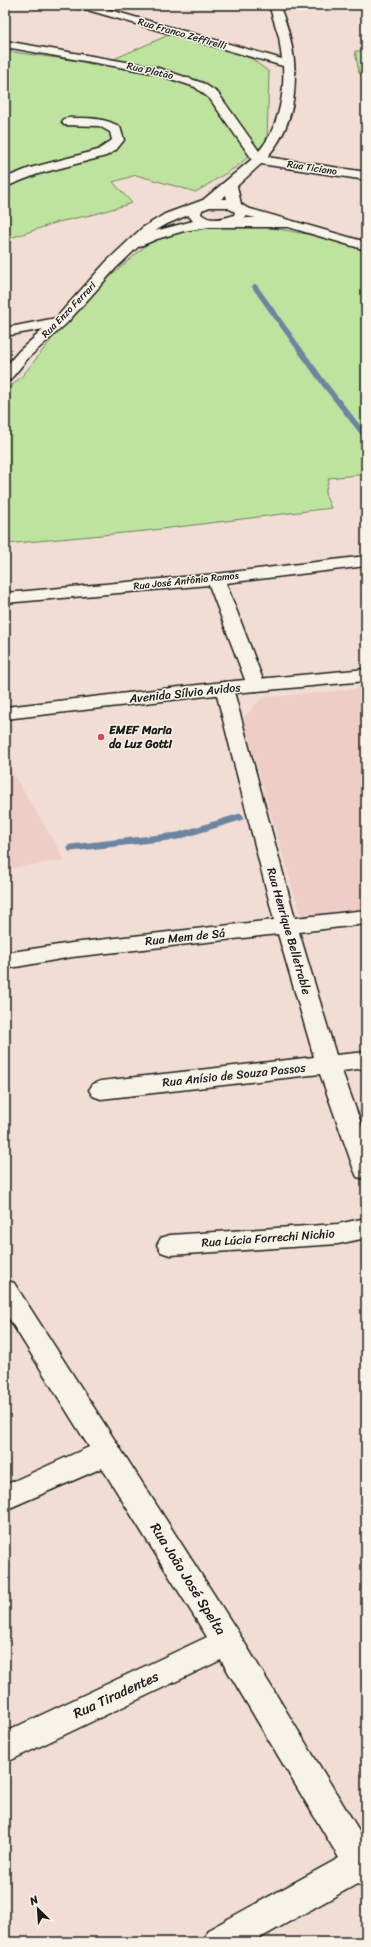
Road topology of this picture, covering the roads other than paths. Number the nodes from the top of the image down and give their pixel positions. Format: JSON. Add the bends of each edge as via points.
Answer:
{"nodes":[{"id":1,"x":76,"y":5,"type":"edge"},
{"id":2,"x":274,"y":5,"type":"edge"},
{"id":3,"x":5,"y":44,"type":"edge"},
{"id":4,"x":289,"y":64,"type":"junction"},
{"id":5,"x":68,"y":122,"type":"dead end"},
{"id":6,"x":259,"y":160,"type":"junction"},
{"id":7,"x":366,"y":176,"type":"edge"},
{"id":8,"x":5,"y":183,"type":"edge"},
{"id":9,"x":230,"y":185,"type":"junction"},
{"id":10,"x":202,"y":205,"type":"junction"},
{"id":11,"x":238,"y":208,"type":"junction"},
{"id":12,"x":214,"y":222,"type":"junction"},
{"id":13,"x":228,"y":222,"type":"junction"},
{"id":14,"x":289,"y":223,"type":"junction"},
{"id":15,"x":133,"y":244,"type":"junction"},
{"id":16,"x":366,"y":246,"type":"edge"},
{"id":17,"x":61,"y":321,"type":"junction"},
{"id":18,"x":5,"y":332,"type":"edge"},
{"id":19,"x":5,"y":339,"type":"edge"},
{"id":20,"x":24,"y":354,"type":"junction"},
{"id":21,"x":5,"y":377,"type":"edge"},
{"id":22,"x":366,"y":561,"type":"edge"},
{"id":23,"x":216,"y":579,"type":"junction"},
{"id":24,"x":5,"y":598,"type":"edge"},
{"id":25,"x":366,"y":675,"type":"edge"},
{"id":26,"x":256,"y":685,"type":"junction"},
{"id":27,"x":224,"y":688,"type":"junction"},
{"id":28,"x":5,"y":713,"type":"edge"},
{"id":29,"x":366,"y":917,"type":"edge"},
{"id":30,"x":286,"y":926,"type":"junction"},
{"id":31,"x":5,"y":961,"type":"edge"},
{"id":32,"x":366,"y":1060,"type":"edge"},
{"id":33,"x":328,"y":1065,"type":"junction"},
{"id":34,"x":101,"y":1090,"type":"dead end"},
{"id":35,"x":366,"y":1170,"type":"edge"},
{"id":36,"x":366,"y":1228,"type":"edge"},
{"id":37,"x":170,"y":1245,"type":"dead end"},
{"id":38,"x":5,"y":1291,"type":"edge"},
{"id":39,"x":108,"y":1452,"type":"junction"},
{"id":40,"x":5,"y":1498,"type":"edge"},
{"id":41,"x":227,"y":1642,"type":"junction"},
{"id":42,"x":5,"y":1748,"type":"edge"},
{"id":43,"x":364,"y":1868,"type":"edge"},
{"id":44,"x":220,"y":1942,"type":"edge"}],
"edges":[{"from":1,"to":4,"type":"street","name":"Rua Franco Zeffirelli"},
{"from":2,"to":4,"type":"street","via":[[285,37]]},
{"from":3,"to":6,"type":"street","name":"Rua Platão","via":[[155,70],[199,85],[214,96]]},
{"from":4,"to":6,"type":"street","via":[[290,80],[282,120],[274,139]]},
{"from":5,"to":8,"type":"street","via":[[106,124],[116,130],[118,140],[102,153]]},
{"from":6,"to":7,"type":"street","name":"Rua Ticiano"},
{"from":6,"to":9,"type":"street"},
{"from":9,"to":10,"type":"street"},
{"from":9,"to":11,"type":"street"},
{"from":10,"to":11,"type":"street","via":[[222,203]]},
{"from":10,"to":12,"type":"street","via":[[194,211],[196,217]]},
{"from":10,"to":15,"type":"street","name":"Rua Enzo Ferrari","via":[[162,220],[143,232]]},
{"from":11,"to":13,"type":"street","via":[[239,217]]},
{"from":11,"to":14,"type":"street"},
{"from":12,"to":13,"type":"street"},
{"from":12,"to":15,"type":"street","name":"Rua Enzo Ferrari","via":[[175,229]]},
{"from":13,"to":14,"type":"street"},
{"from":14,"to":16,"type":"street"},
{"from":15,"to":17,"type":"street","name":"Rua Enzo Ferrari"},
{"from":17,"to":18,"type":"street"},
{"from":17,"to":20,"type":"street","name":"Rua Enzo Ferrari"},
{"from":19,"to":20,"type":"street"},
{"from":20,"to":21,"type":"street","name":"Rua Enzo Ferrari"},
{"from":22,"to":23,"type":"street","name":"Rua José Antônio Ramos"},
{"from":23,"to":24,"type":"street","name":"Rua José Antônio Ramos"},
{"from":23,"to":26,"type":"street"},
{"from":25,"to":26,"type":"street","name":"Avenida Sílvio Avidos"},
{"from":26,"to":27,"type":"street","name":"Avenida Sílvio Avidos"},
{"from":27,"to":28,"type":"street","name":"Avenida Sílvio Avidos"},
{"from":27,"to":30,"type":"street","name":"Rua Henrique Belletrable"},
{"from":29,"to":30,"type":"street","name":"Rua Mem de Sá"},
{"from":30,"to":31,"type":"street","name":"Rua Mem de Sá","via":[[72,950]]},
{"from":30,"to":33,"type":"street","name":"Rua Henrique Belletrable"},
{"from":32,"to":33,"type":"street","name":"Rua Anísio de Souza Passos"},
{"from":33,"to":34,"type":"street","name":"Rua Anísio de Souza Passos"},
{"from":33,"to":35,"type":"street","name":"Rua Henrique Belletrable"},
{"from":36,"to":37,"type":"street","name":"Rua Lúcia Forrechi Nichio","via":[[338,1234]]},
{"from":38,"to":39,"type":"street","name":"Rua João José Spelta"},
{"from":39,"to":40,"type":"street"},
{"from":39,"to":41,"type":"street","name":"Rua João José Spelta"},
{"from":41,"to":42,"type":"street","name":"Rua Tiradentes"},
{"from":41,"to":43,"type":"street","name":"Rua João José Spelta"},
{"from":43,"to":44,"type":"street"}]}
